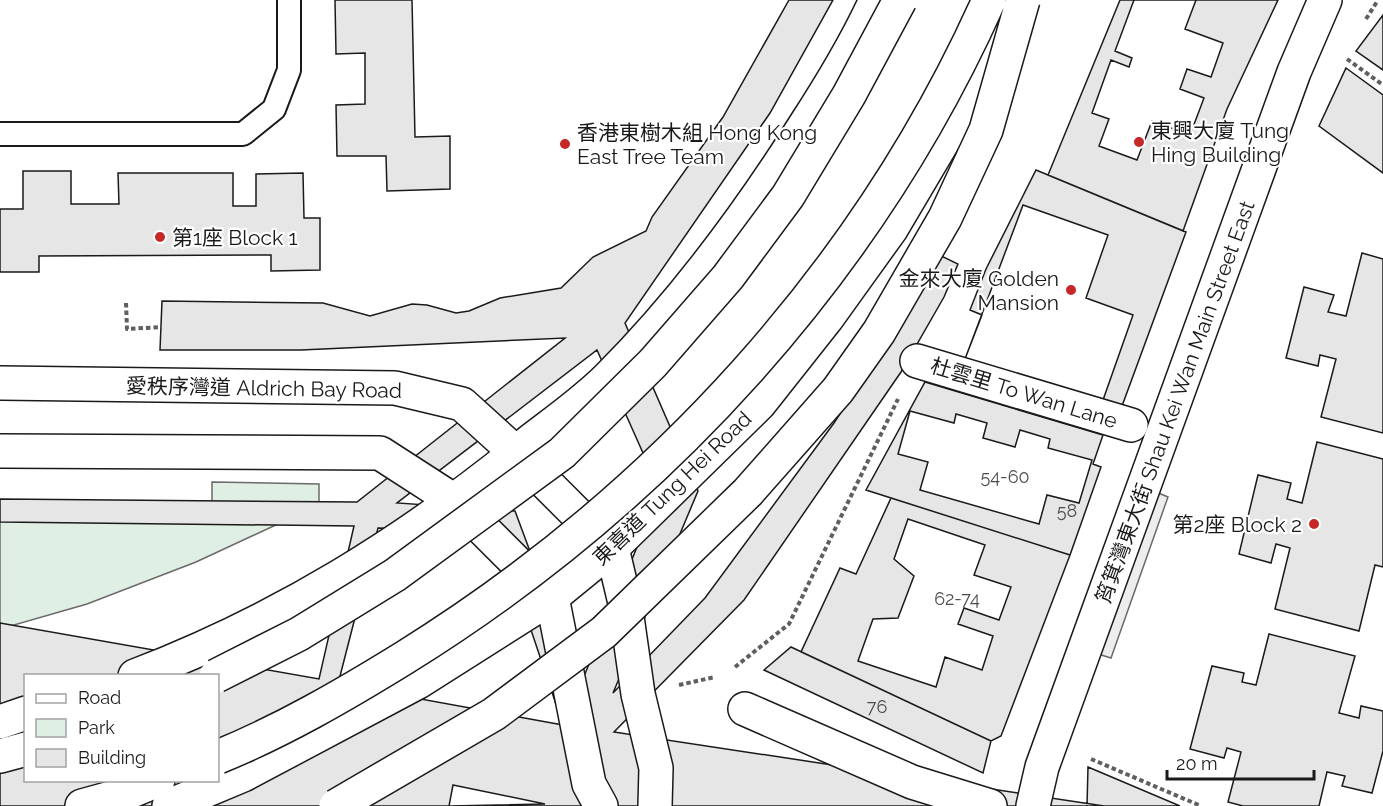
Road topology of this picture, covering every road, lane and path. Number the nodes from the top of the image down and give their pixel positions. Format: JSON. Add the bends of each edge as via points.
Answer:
{"nodes":[{"id":1,"x":289,"y":0,"type":"edge"},
{"id":2,"x":876,"y":0,"type":"edge"},
{"id":3,"x":900,"y":0,"type":"edge"},
{"id":4,"x":989,"y":0,"type":"edge"},
{"id":5,"x":1012,"y":0,"type":"edge"},
{"id":6,"x":1023,"y":0,"type":"edge"},
{"id":7,"x":1325,"y":0,"type":"edge"},
{"id":8,"x":1343,"y":56,"type":"dead end"},
{"id":9,"x":1383,"y":85,"type":"edge"},
{"id":10,"x":0,"y":134,"type":"edge"},
{"id":11,"x":126,"y":303,"type":"dead end"},
{"id":12,"x":162,"y":327,"type":"dead end"},
{"id":13,"x":916,"y":361,"type":"joint"},
{"id":14,"x":0,"y":383,"type":"edge"},
{"id":15,"x":1131,"y":425,"type":"dead end"},
{"id":16,"x":0,"y":450,"type":"edge"},
{"id":17,"x":516,"y":453,"type":"junction"},
{"id":18,"x":456,"y":502,"type":"junction"},
{"id":19,"x":612,"y":548,"type":"junction"},
{"id":20,"x":552,"y":597,"type":"junction"},
{"id":21,"x":734,"y":667,"type":"dead end"},
{"id":22,"x":137,"y":674,"type":"edge"},
{"id":23,"x":218,"y":674,"type":"edge"},
{"id":24,"x":725,"y":675,"type":"dead end"},
{"id":25,"x":678,"y":685,"type":"dead end"},
{"id":26,"x":745,"y":709,"type":"dead end"},
{"id":27,"x":24,"y":714,"type":"edge"},
{"id":28,"x":0,"y":722,"type":"edge"},
{"id":29,"x":24,"y":750,"type":"edge"},
{"id":30,"x":0,"y":756,"type":"edge"},
{"id":31,"x":219,"y":757,"type":"edge"},
{"id":32,"x":1088,"y":758,"type":"dead end"},
{"id":33,"x":153,"y":782,"type":"edge"},
{"id":34,"x":81,"y":806,"type":"edge"},
{"id":35,"x":169,"y":806,"type":"edge"},
{"id":36,"x":336,"y":806,"type":"edge"},
{"id":37,"x":601,"y":806,"type":"edge"},
{"id":38,"x":655,"y":806,"type":"edge"},
{"id":39,"x":990,"y":806,"type":"edge"},
{"id":40,"x":1033,"y":806,"type":"edge"},
{"id":41,"x":1201,"y":806,"type":"edge"}],
"edges":[{"from":1,"to":10,"type":"lane","via":[[289,70],[274,109],[243,134]]},
{"from":2,"to":17,"type":"main road","via":[[844,64],[778,168],[700,275],[606,380]]},
{"from":3,"to":23,"type":"main road","bridge":true,"via":[[788,196],[728,277],[653,363],[562,453],[395,575],[299,634]]},
{"from":4,"to":31,"type":"main road","bridge":true,"via":[[915,145],[859,232],[791,323],[710,412],[560,550],[457,625],[353,689]]},
{"from":5,"to":19,"type":"main road","name":"東喜道 Tung Hei Road","via":[[956,119],[891,229],[827,318],[759,404]]},
{"from":6,"to":36,"type":"main road","bridge":true,"via":[[986,130],[945,218],[879,332],[838,390],[748,492],[604,632],[494,714]]},
{"from":7,"to":40,"type":"main road","name":"筲箕灣東大街 Shau Kei Wan Main Street East","via":[[1294,72],[1046,755]]},
{"from":8,"to":9,"type":"path"},
{"from":11,"to":12,"type":"path","via":[[127,329]]},
{"from":13,"to":15,"type":"main road","name":"杜雲里 To Wan Lane"},
{"from":13,"to":21,"type":"path","via":[[789,624]]},
{"from":14,"to":17,"type":"main road","name":"愛秩序灣道 Aldrich Bay Road","via":[[395,388],[462,404]]},
{"from":16,"to":18,"type":"main road","via":[[380,453]]},
{"from":17,"to":18,"type":"main road"},
{"from":17,"to":19,"type":"main road","name":"愛秩序灣道 Aldrich Bay Road"},
{"from":18,"to":20,"type":"main road"},
{"from":18,"to":22,"type":"main road","via":[[319,591],[228,636]]},
{"from":19,"to":20,"type":"main road","name":"東喜道 Tung Hei Road"},
{"from":19,"to":38,"type":"main road","via":[[626,603],[638,694],[656,768]]},
{"from":20,"to":35,"type":"main road","name":"東喜道 Tung Hei Road","via":[[418,682],[243,775]]},
{"from":20,"to":37,"type":"main road","via":[[589,784]]},
{"from":24,"to":25,"type":"path"},
{"from":26,"to":39,"type":"main road","via":[[912,782]]},
{"from":27,"to":28,"type":"main road"},
{"from":29,"to":30,"type":"main road"},
{"from":32,"to":41,"type":"path"},
{"from":33,"to":34,"type":"main road"}]}
